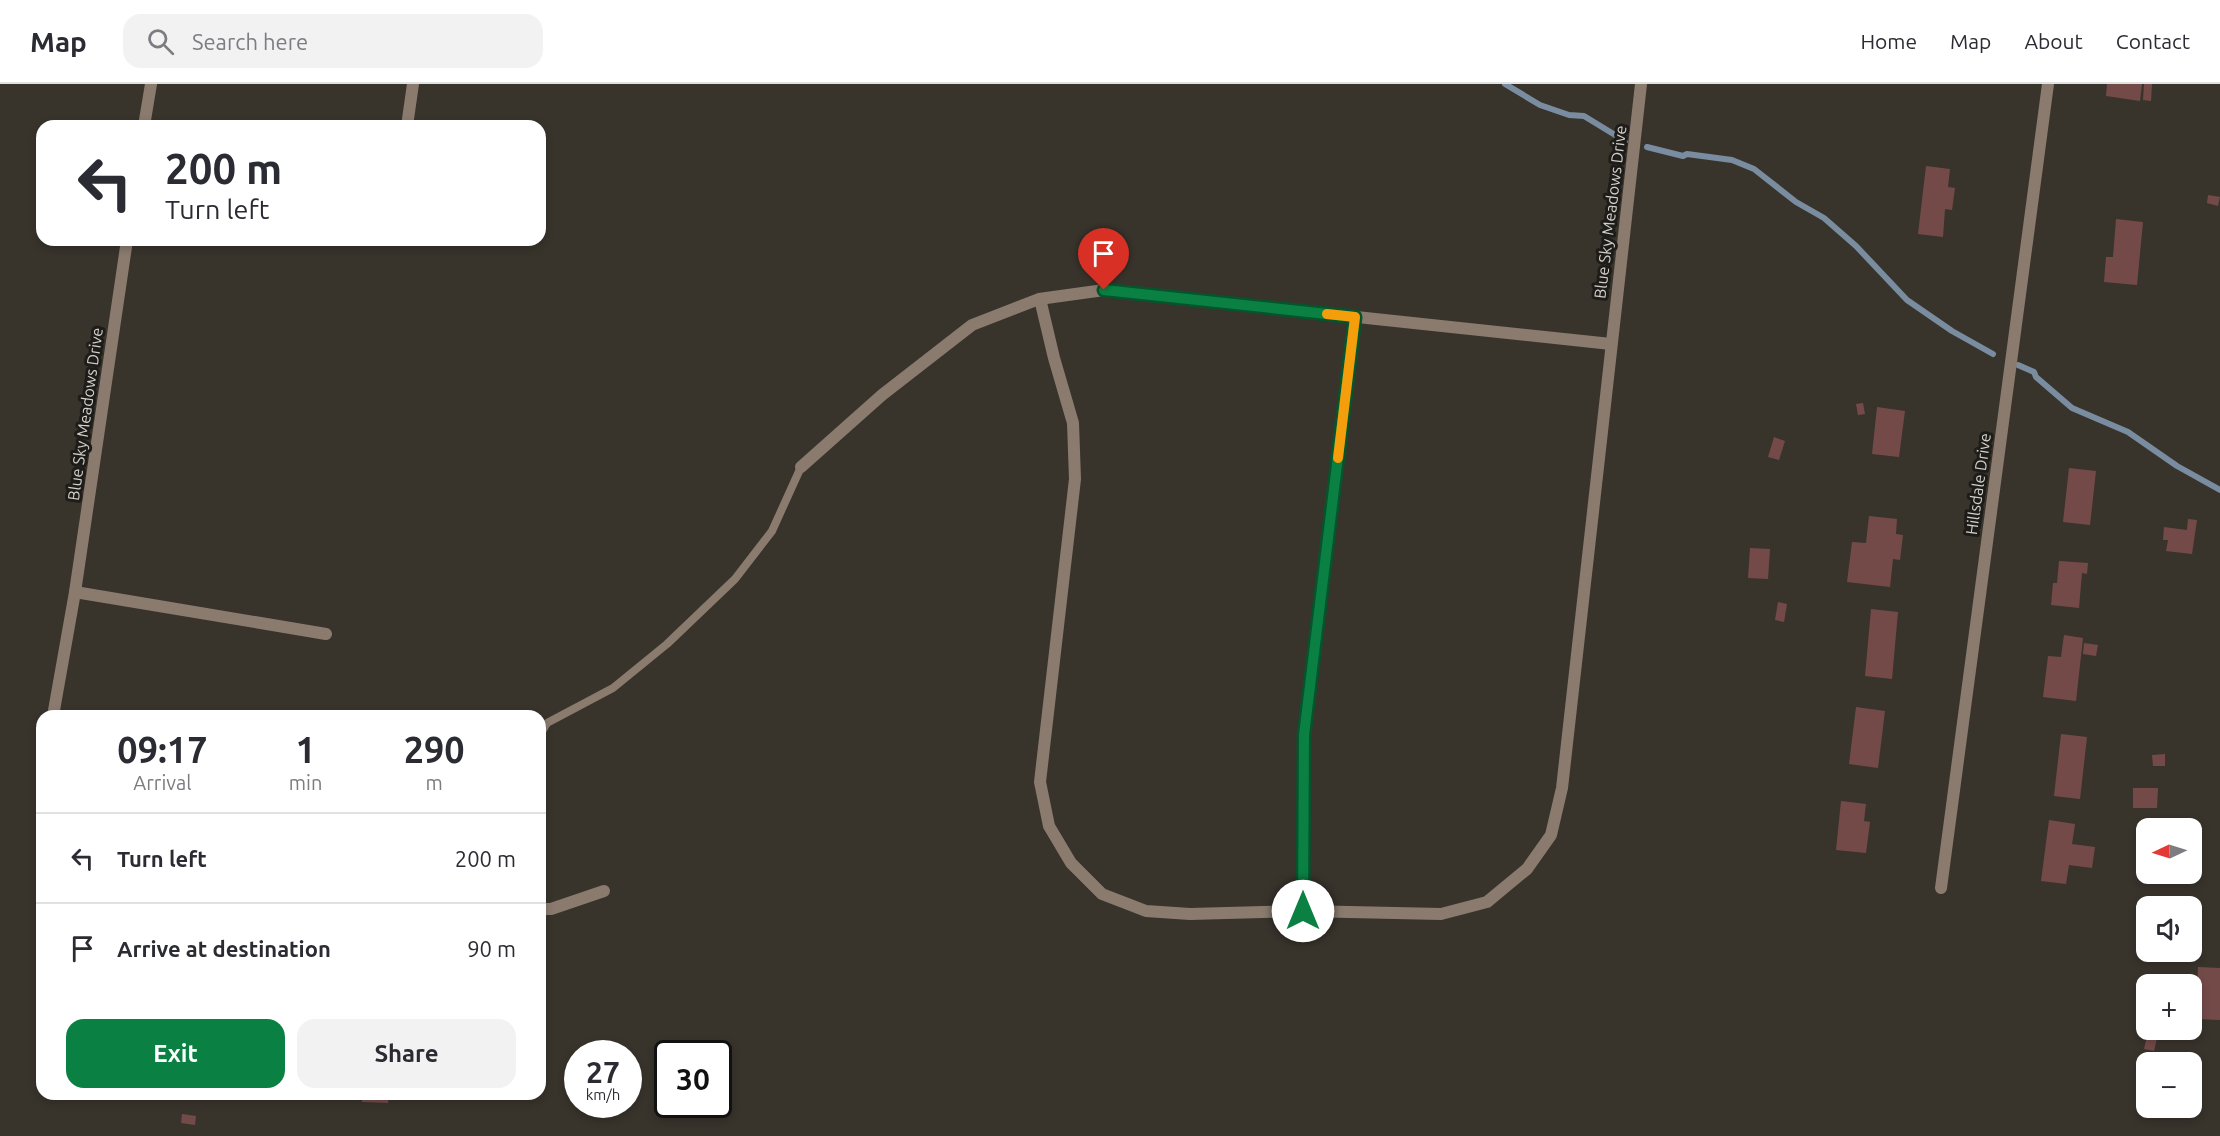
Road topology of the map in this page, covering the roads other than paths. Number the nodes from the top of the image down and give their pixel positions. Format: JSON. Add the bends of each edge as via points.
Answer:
{"nodes":[{"id":1,"x":151,"y":84,"type":"edge"},
{"id":2,"x":413,"y":84,"type":"edge"},
{"id":3,"x":1641,"y":84,"type":"edge"},
{"id":4,"x":2048,"y":84,"type":"edge"},
{"id":5,"x":145,"y":120,"type":"edge"},
{"id":6,"x":408,"y":120,"type":"edge"},
{"id":7,"x":126,"y":246,"type":"edge"},
{"id":8,"x":1040,"y":299,"type":"junction"},
{"id":9,"x":1355,"y":317,"type":"junction"},
{"id":10,"x":1611,"y":344,"type":"junction"},
{"id":11,"x":801,"y":466,"type":"joint"},
{"id":12,"x":75,"y":592,"type":"junction"},
{"id":13,"x":326,"y":634,"type":"dead end"},
{"id":14,"x":54,"y":710,"type":"edge"},
{"id":15,"x":546,"y":725,"type":"edge"},
{"id":16,"x":1941,"y":888,"type":"dead end"},
{"id":17,"x":603,"y":891,"type":"dead end"},
{"id":18,"x":546,"y":909,"type":"edge"},
{"id":19,"x":1303,"y":911,"type":"junction"}],
"edges":[{"from":1,"to":5,"type":"street"},
{"from":2,"to":6,"type":"street"},
{"from":3,"to":10,"type":"street","name":"Blue Sky Meadows Drive"},
{"from":4,"to":16,"type":"street","name":"Hillsdale Drive"},
{"from":7,"to":12,"type":"street","name":"Blue Sky Meadows Drive"},
{"from":8,"to":9,"type":"street","via":[[1104,290]]},
{"from":8,"to":11,"type":"street","via":[[972,325],[882,395]]},
{"from":8,"to":19,"type":"street","name":"Blue Sky Meadows Drive","via":[[1073,423],[1075,479],[1040,782],[1049,826],[1071,863],[1102,894],[1146,911]]},
{"from":9,"to":10,"type":"street"},
{"from":9,"to":19,"type":"street","via":[[1304,735]]},
{"from":10,"to":19,"type":"street","name":"Blue Sky Meadows Drive","via":[[1562,788],[1551,835],[1527,869],[1487,902],[1441,914]]},
{"from":11,"to":15,"type":"lane","via":[[772,531],[735,579],[614,688]]},
{"from":12,"to":13,"type":"street"},
{"from":12,"to":14,"type":"street","name":"Blue Sky Meadows Drive"},
{"from":17,"to":18,"type":"street"}]}
